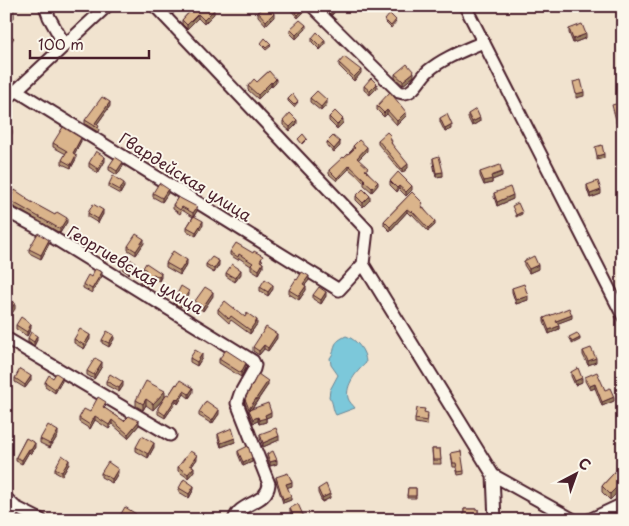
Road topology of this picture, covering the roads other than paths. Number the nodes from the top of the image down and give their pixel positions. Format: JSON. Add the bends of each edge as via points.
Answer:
{"nodes":[{"id":1,"x":45,"y":6,"type":"edge"},
{"id":2,"x":107,"y":6,"type":"edge"},
{"id":3,"x":155,"y":6,"type":"edge"},
{"id":4,"x":312,"y":6,"type":"edge"},
{"id":5,"x":465,"y":6,"type":"edge"},
{"id":6,"x":483,"y":42,"type":"junction"},
{"id":7,"x":64,"y":44,"type":"junction"},
{"id":8,"x":16,"y":90,"type":"junction"},
{"id":9,"x":6,"y":100,"type":"edge"},
{"id":10,"x":6,"y":211,"type":"edge"},
{"id":11,"x":363,"y":264,"type":"junction"},
{"id":12,"x":623,"y":316,"type":"edge"},
{"id":13,"x":6,"y":338,"type":"edge"},
{"id":14,"x":170,"y":435,"type":"dead end"},
{"id":15,"x":492,"y":475,"type":"junction"},
{"id":16,"x":6,"y":498,"type":"edge"},
{"id":17,"x":623,"y":504,"type":"edge"},
{"id":18,"x":15,"y":506,"type":"junction"},
{"id":19,"x":9,"y":520,"type":"edge"},
{"id":20,"x":42,"y":520,"type":"edge"},
{"id":21,"x":234,"y":520,"type":"edge"},
{"id":22,"x":495,"y":520,"type":"edge"},
{"id":23,"x":574,"y":520,"type":"edge"},
{"id":24,"x":589,"y":520,"type":"edge"}],
"edges":[{"from":1,"to":7,"type":"street"},
{"from":2,"to":7,"type":"street"},
{"from":3,"to":11,"type":"street","via":[[367,230]]},
{"from":4,"to":6,"type":"street","via":[[399,92],[406,94],[428,71]]},
{"from":5,"to":6,"type":"street"},
{"from":6,"to":12,"type":"street"},
{"from":7,"to":8,"type":"street"},
{"from":8,"to":9,"type":"street"},
{"from":8,"to":11,"type":"street","name":"Гвардейская улица","via":[[339,290]]},
{"from":10,"to":21,"type":"street","name":"Георгиевская улица","via":[[254,361],[254,369],[237,403],[269,491],[235,514]]},
{"from":11,"to":15,"type":"street"},
{"from":13,"to":14,"type":"street"},
{"from":15,"to":22,"type":"street"},
{"from":15,"to":23,"type":"street"},
{"from":16,"to":18,"type":"street"},
{"from":17,"to":24,"type":"street"},
{"from":18,"to":19,"type":"street"},
{"from":18,"to":20,"type":"street"}]}
